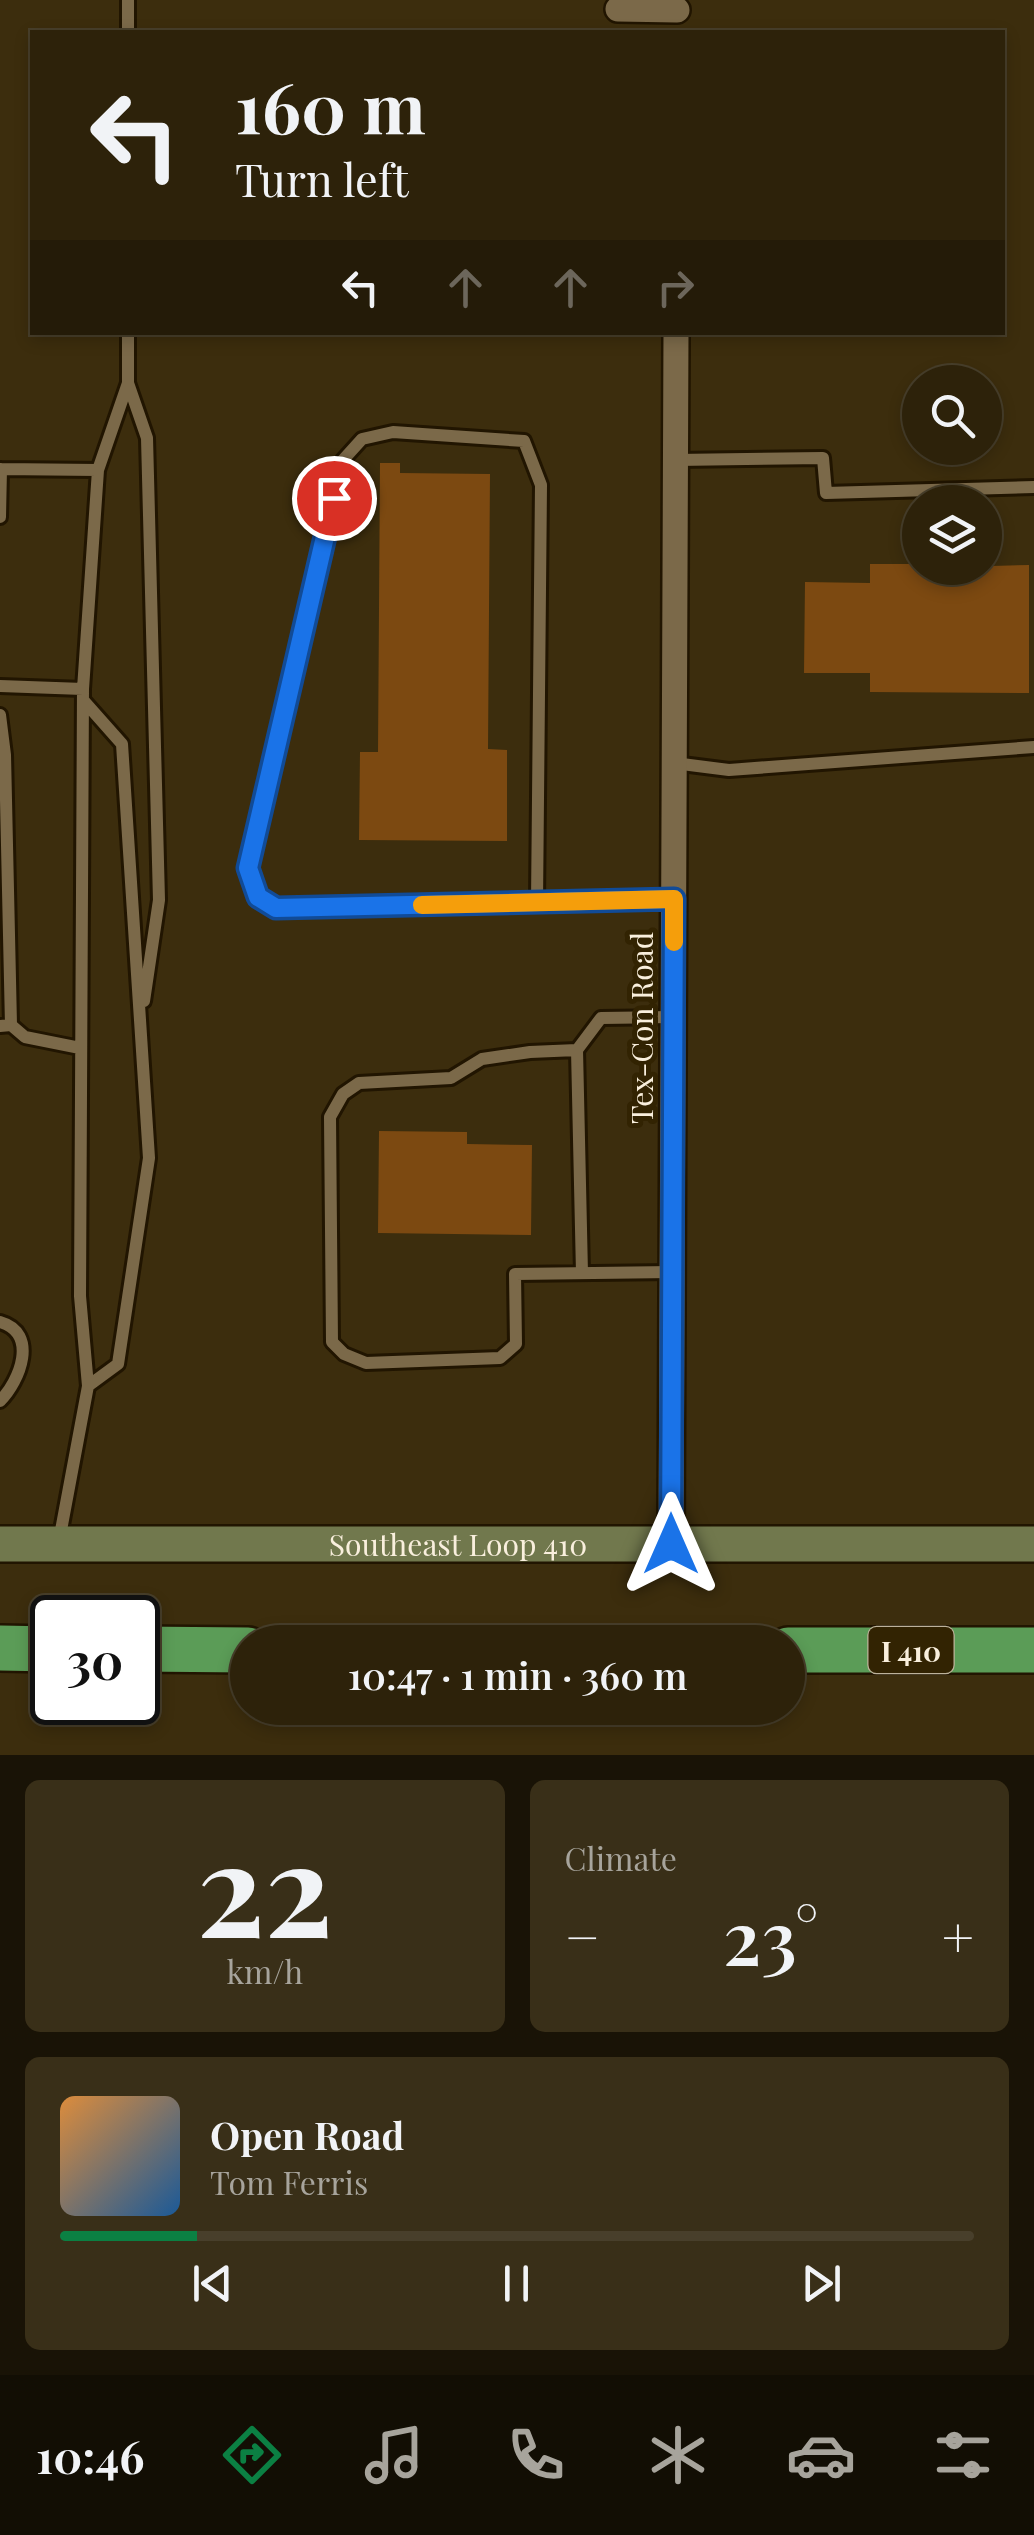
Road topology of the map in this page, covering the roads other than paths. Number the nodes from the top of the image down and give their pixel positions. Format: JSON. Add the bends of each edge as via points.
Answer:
{"nodes":[{"id":1,"x":128,"y":0,"type":"edge"},
{"id":2,"x":618,"y":9,"type":"dead end"},
{"id":3,"x":677,"y":14,"type":"edge"},
{"id":4,"x":128,"y":30,"type":"edge"},
{"id":5,"x":128,"y":335,"type":"edge"},
{"id":6,"x":676,"y":335,"type":"edge"},
{"id":7,"x":128,"y":383,"type":"junction"},
{"id":8,"x":676,"y":460,"type":"junction"},
{"id":9,"x":0,"y":469,"type":"edge"},
{"id":10,"x":98,"y":470,"type":"junction"},
{"id":11,"x":1034,"y":487,"type":"edge"},
{"id":12,"x":0,"y":517,"type":"edge"},
{"id":13,"x":0,"y":686,"type":"edge"},
{"id":14,"x":82,"y":694,"type":"junction"},
{"id":15,"x":0,"y":715,"type":"edge"},
{"id":16,"x":1034,"y":747,"type":"edge"},
{"id":17,"x":2,"y":755,"type":"edge"},
{"id":18,"x":674,"y":764,"type":"junction"},
{"id":19,"x":674,"y":899,"type":"junction"},
{"id":20,"x":537,"y":902,"type":"junction"},
{"id":21,"x":673,"y":1017,"type":"junction"},
{"id":22,"x":6,"y":1026,"type":"edge"},
{"id":23,"x":140,"y":1026,"type":"junction"},
{"id":24,"x":80,"y":1048,"type":"junction"},
{"id":25,"x":577,"y":1050,"type":"junction"},
{"id":26,"x":672,"y":1272,"type":"junction"},
{"id":27,"x":582,"y":1273,"type":"junction"},
{"id":28,"x":0,"y":1322,"type":"edge"},
{"id":29,"x":88,"y":1386,"type":"junction"},
{"id":30,"x":0,"y":1400,"type":"edge"},
{"id":31,"x":0,"y":1544,"type":"edge"},
{"id":32,"x":58,"y":1544,"type":"junction"},
{"id":33,"x":671,"y":1544,"type":"junction"},
{"id":34,"x":1034,"y":1544,"type":"edge"},
{"id":35,"x":0,"y":1648,"type":"edge"},
{"id":36,"x":30,"y":1648,"type":"edge"},
{"id":37,"x":160,"y":1649,"type":"edge"},
{"id":38,"x":230,"y":1650,"type":"edge"},
{"id":39,"x":805,"y":1650,"type":"edge"},
{"id":40,"x":1034,"y":1650,"type":"edge"}],
"edges":[{"from":1,"to":4,"type":"lane"},
{"from":2,"to":3,"type":"street"},
{"from":5,"to":7,"type":"lane"},
{"from":6,"to":8,"type":"street","name":"Tex-Con Road"},
{"from":7,"to":10,"type":"lane"},
{"from":7,"to":23,"type":"lane","via":[[146,438],[159,900]]},
{"from":8,"to":11,"type":"lane","via":[[823,458],[826,493]]},
{"from":8,"to":18,"type":"street","name":"Tex-Con Road"},
{"from":9,"to":10,"type":"lane"},
{"from":9,"to":12,"type":"lane"},
{"from":10,"to":14,"type":"lane"},
{"from":13,"to":14,"type":"lane"},
{"from":14,"to":23,"type":"lane","via":[[122,744]]},
{"from":14,"to":24,"type":"lane"},
{"from":15,"to":17,"type":"lane"},
{"from":16,"to":18,"type":"lane","via":[[729,770]]},
{"from":17,"to":22,"type":"lane"},
{"from":18,"to":19,"type":"street","name":"Tex-Con Road"},
{"from":19,"to":20,"type":"lane"},
{"from":19,"to":21,"type":"street","name":"Tex-Con Road"},
{"from":20,"to":20,"type":"lane","via":[[276,908],[258,897],[248,868],[343,460],[362,440],[393,432],[524,441],[542,486]]},
{"from":21,"to":25,"type":"lane","via":[[601,1018]]},
{"from":21,"to":26,"type":"street","name":"Tex-Con Road"},
{"from":22,"to":24,"type":"lane"},
{"from":23,"to":29,"type":"lane","via":[[149,1158],[118,1364]]},
{"from":24,"to":29,"type":"lane","via":[[80,1296]]},
{"from":25,"to":27,"type":"lane"},
{"from":25,"to":27,"type":"lane","via":[[482,1059],[451,1078],[359,1082],[343,1094],[330,1117],[332,1342],[366,1362],[500,1358],[516,1344],[515,1274]]},
{"from":26,"to":27,"type":"lane"},
{"from":26,"to":33,"type":"street","name":"Tex-Con Road"},
{"from":28,"to":30,"type":"lane","via":[[22,1339],[23,1359],[16,1383]]},
{"from":29,"to":32,"type":"lane"},
{"from":31,"to":32,"type":"main road","name":"Southeast Loop 410"},
{"from":32,"to":33,"type":"main road","name":"Southeast Loop 410"},
{"from":33,"to":34,"type":"main road","name":"Southeast Loop 410"},
{"from":35,"to":36,"type":"highway"},
{"from":37,"to":38,"type":"highway"},
{"from":39,"to":40,"type":"highway","number":"I 410"}]}
